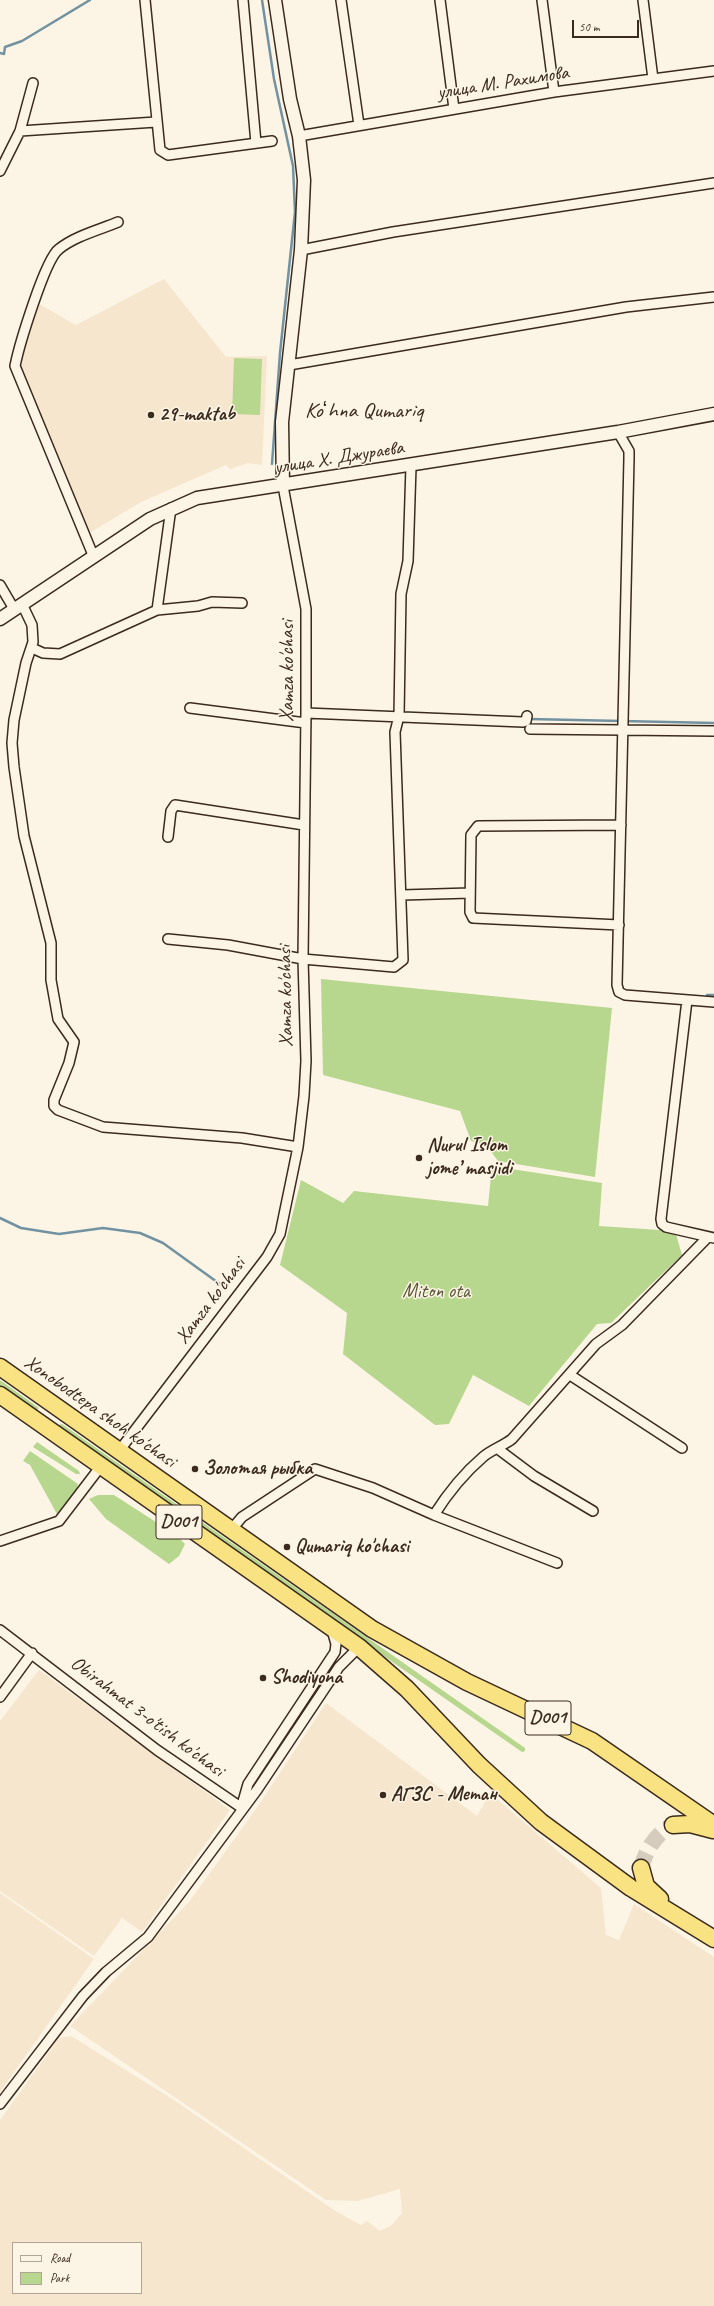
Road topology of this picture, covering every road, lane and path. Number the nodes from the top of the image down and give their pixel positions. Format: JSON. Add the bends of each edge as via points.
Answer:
{"nodes":[{"id":1,"x":145,"y":0,"type":"edge"},
{"id":2,"x":243,"y":0,"type":"edge"},
{"id":3,"x":275,"y":0,"type":"edge"},
{"id":4,"x":341,"y":0,"type":"edge"},
{"id":5,"x":440,"y":0,"type":"edge"},
{"id":6,"x":542,"y":0,"type":"edge"},
{"id":7,"x":643,"y":0,"type":"edge"},
{"id":8,"x":714,"y":71,"type":"edge"},
{"id":9,"x":653,"y":80,"type":"junction"},
{"id":10,"x":33,"y":83,"type":"dead end"},
{"id":11,"x":554,"y":92,"type":"junction"},
{"id":12,"x":454,"y":109,"type":"junction"},
{"id":13,"x":156,"y":122,"type":"junction"},
{"id":14,"x":359,"y":125,"type":"junction"},
{"id":15,"x":20,"y":131,"type":"junction"},
{"id":16,"x":299,"y":136,"type":"junction"},
{"id":17,"x":272,"y":141,"type":"dead end"},
{"id":18,"x":256,"y":143,"type":"junction"},
{"id":19,"x":0,"y":171,"type":"edge"},
{"id":20,"x":714,"y":183,"type":"edge"},
{"id":21,"x":118,"y":222,"type":"dead end"},
{"id":22,"x":301,"y":250,"type":"junction"},
{"id":23,"x":714,"y":297,"type":"edge"},
{"id":24,"x":289,"y":365,"type":"junction"},
{"id":25,"x":714,"y":414,"type":"edge"},
{"id":26,"x":618,"y":432,"type":"junction"},
{"id":27,"x":411,"y":466,"type":"junction"},
{"id":28,"x":283,"y":486,"type":"junction"},
{"id":29,"x":171,"y":508,"type":"junction"},
{"id":30,"x":93,"y":555,"type":"junction"},
{"id":31,"x":0,"y":585,"type":"edge"},
{"id":32,"x":242,"y":603,"type":"dead end"},
{"id":33,"x":18,"y":606,"type":"junction"},
{"id":34,"x":157,"y":610,"type":"junction"},
{"id":35,"x":0,"y":619,"type":"edge"},
{"id":36,"x":32,"y":648,"type":"junction"},
{"id":37,"x":190,"y":708,"type":"dead end"},
{"id":38,"x":306,"y":713,"type":"junction"},
{"id":39,"x":399,"y":716,"type":"junction"},
{"id":40,"x":528,"y":716,"type":"dead end"},
{"id":41,"x":306,"y":723,"type":"junction"},
{"id":42,"x":530,"y":729,"type":"dead end"},
{"id":43,"x":624,"y":731,"type":"junction"},
{"id":44,"x":714,"y":731,"type":"edge"},
{"id":45,"x":621,"y":824,"type":"junction"},
{"id":46,"x":304,"y":825,"type":"junction"},
{"id":47,"x":168,"y":837,"type":"dead end"},
{"id":48,"x":470,"y":893,"type":"junction"},
{"id":49,"x":402,"y":895,"type":"junction"},
{"id":50,"x":619,"y":925,"type":"junction"},
{"id":51,"x":168,"y":939,"type":"dead end"},
{"id":52,"x":302,"y":959,"type":"junction"},
{"id":53,"x":687,"y":1000,"type":"junction"},
{"id":54,"x":714,"y":1002,"type":"edge"},
{"id":55,"x":298,"y":1147,"type":"junction"},
{"id":56,"x":711,"y":1238,"type":"edge"},
{"id":57,"x":0,"y":1367,"type":"edge"},
{"id":58,"x":570,"y":1375,"type":"junction"},
{"id":59,"x":0,"y":1395,"type":"edge"},
{"id":60,"x":63,"y":1411,"type":"junction"},
{"id":61,"x":49,"y":1429,"type":"junction"},
{"id":62,"x":682,"y":1448,"type":"dead end"},
{"id":63,"x":498,"y":1449,"type":"junction"},
{"id":64,"x":119,"y":1451,"type":"junction"},
{"id":65,"x":101,"y":1466,"type":"junction"},
{"id":66,"x":593,"y":1511,"type":"dead end"},
{"id":67,"x":434,"y":1515,"type":"junction"},
{"id":68,"x":231,"y":1530,"type":"junction"},
{"id":69,"x":0,"y":1541,"type":"edge"},
{"id":70,"x":557,"y":1563,"type":"dead end"},
{"id":71,"x":329,"y":1625,"type":"junction"},
{"id":72,"x":0,"y":1630,"type":"edge"},
{"id":73,"x":359,"y":1647,"type":"junction"},
{"id":74,"x":32,"y":1653,"type":"junction"},
{"id":75,"x":0,"y":1697,"type":"edge"},
{"id":76,"x":242,"y":1808,"type":"junction"},
{"id":77,"x":673,"y":1825,"type":"tunnel mouth"},
{"id":78,"x":714,"y":1826,"type":"edge"},
{"id":79,"x":714,"y":1831,"type":"edge"},
{"id":80,"x":641,"y":1868,"type":"tunnel mouth"},
{"id":81,"x":692,"y":1925,"type":"junction"},
{"id":82,"x":714,"y":1939,"type":"edge"},
{"id":83,"x":0,"y":2104,"type":"edge"}],
"edges":[{"from":1,"to":13,"type":"street"},
{"from":2,"to":18,"type":"street"},
{"from":3,"to":16,"type":"street","via":[[290,99]]},
{"from":4,"to":14,"type":"street"},
{"from":5,"to":12,"type":"street"},
{"from":6,"to":11,"type":"street"},
{"from":7,"to":9,"type":"street"},
{"from":8,"to":9,"type":"street","name":"улица М. Рахимова"},
{"from":9,"to":11,"type":"street","name":"улица М. Рахимова"},
{"from":10,"to":15,"type":"street"},
{"from":11,"to":12,"type":"street","name":"улица М. Рахимова"},
{"from":12,"to":14,"type":"street","name":"улица М. Рахимова"},
{"from":13,"to":15,"type":"street"},
{"from":13,"to":18,"type":"street","via":[[160,150],[168,155]]},
{"from":14,"to":16,"type":"street","name":"улица М. Рахимова"},
{"from":15,"to":19,"type":"street"},
{"from":16,"to":22,"type":"street","via":[[304,180]]},
{"from":17,"to":18,"type":"street"},
{"from":20,"to":22,"type":"street","via":[[393,232]]},
{"from":21,"to":30,"type":"street","via":[[65,244],[52,256],[20,340],[15,366]]},
{"from":22,"to":24,"type":"street"},
{"from":23,"to":24,"type":"street","via":[[626,307]]},
{"from":24,"to":28,"type":"street","via":[[282,422]]},
{"from":25,"to":26,"type":"street","name":"улица Х. Джураева"},
{"from":26,"to":27,"type":"street","name":"улица Х. Джураева"},
{"from":26,"to":43,"type":"street","via":[[626,444],[629,458]]},
{"from":27,"to":28,"type":"street","name":"улица Х. Джураева"},
{"from":27,"to":39,"type":"street","via":[[408,561],[401,594]]},
{"from":28,"to":29,"type":"street","name":"улица Х. Джураева","via":[[197,498]]},
{"from":28,"to":38,"type":"street","name":"Xamza ko'chasi","via":[[306,609]]},
{"from":29,"to":30,"type":"street","name":"улица Х. Джураева"},
{"from":29,"to":34,"type":"street"},
{"from":30,"to":33,"type":"street","name":"улица Х. Джураева"},
{"from":31,"to":33,"type":"street"},
{"from":32,"to":34,"type":"street","via":[[212,602]]},
{"from":33,"to":35,"type":"street","name":"улица Х. Джураева"},
{"from":33,"to":36,"type":"street","via":[[32,625]]},
{"from":34,"to":36,"type":"street","via":[[60,654],[43,653]]},
{"from":36,"to":55,"type":"street","via":[[26,663],[14,720],[12,743],[24,836],[51,943],[51,980],[58,1019],[74,1042],[54,1106],[58,1110],[103,1127],[242,1138]]},
{"from":37,"to":41,"type":"street"},
{"from":38,"to":39,"type":"street"},
{"from":38,"to":41,"type":"street","name":"Xamza ko'chasi"},
{"from":39,"to":40,"type":"street","via":[[523,722]]},
{"from":39,"to":49,"type":"street","via":[[395,732]]},
{"from":41,"to":46,"type":"street","name":"Xamza ko'chasi"},
{"from":42,"to":43,"type":"street"},
{"from":43,"to":44,"type":"street"},
{"from":43,"to":45,"type":"street"},
{"from":45,"to":48,"type":"street","via":[[478,826],[471,835]]},
{"from":45,"to":50,"type":"street"},
{"from":46,"to":47,"type":"street","via":[[175,806],[171,811]]},
{"from":46,"to":52,"type":"street","name":"Xamza ko'chasi"},
{"from":48,"to":49,"type":"street"},
{"from":48,"to":50,"type":"street","via":[[470,912],[473,918]]},
{"from":49,"to":52,"type":"street","via":[[403,960],[399,965]]},
{"from":50,"to":53,"type":"street","via":[[619,992],[625,995]]},
{"from":51,"to":52,"type":"street","via":[[228,945]]},
{"from":52,"to":55,"type":"street","name":"Xamza ko'chasi","via":[[306,1066]]},
{"from":53,"to":54,"type":"street"},
{"from":53,"to":56,"type":"street","via":[[661,1219],[666,1227]]},
{"from":55,"to":64,"type":"street","name":"Xamza ko'chasi","via":[[280,1234],[267,1257]]},
{"from":56,"to":58,"type":"street","via":[[622,1325],[596,1344]]},
{"from":57,"to":60,"type":"highway","name":"Xonobodtepa shoh ko'chasi","number":"D001"},
{"from":58,"to":62,"type":"street"},
{"from":58,"to":63,"type":"street","via":[[512,1439]]},
{"from":59,"to":61,"type":"highway","number":"D001"},
{"from":60,"to":61,"type":"highway","via":[[55,1412],[50,1417]]},
{"from":60,"to":64,"type":"highway","name":"Xonobodtepa shoh ko'chasi","number":"D001"},
{"from":61,"to":65,"type":"highway","number":"D001"},
{"from":63,"to":66,"type":"street","via":[[534,1476]]},
{"from":63,"to":67,"type":"street","via":[[484,1456],[450,1490]]},
{"from":64,"to":68,"type":"highway","name":"Xonobodtepa shoh ko'chasi","number":"D001"},
{"from":65,"to":69,"type":"street","via":[[59,1521]]},
{"from":65,"to":71,"type":"highway","number":"D001"},
{"from":67,"to":68,"type":"street","via":[[373,1488],[315,1469],[242,1517]]},
{"from":67,"to":70,"type":"street"},
{"from":68,"to":78,"type":"highway","name":"Xonobodtepa shoh ko'chasi","number":"D001","via":[[372,1629],[467,1682],[592,1741]]},
{"from":71,"to":73,"type":"highway","number":"D001"},
{"from":71,"to":76,"type":"street","name":"Obirahmat 3-o'tish ko'chasi","via":[[335,1634],[335,1652],[248,1784]]},
{"from":72,"to":74,"type":"street","name":"Obirahmat 3-o'tish ko'chasi"},
{"from":73,"to":76,"type":"street","name":"Obirahmat 3-o'tish ko'chasi","via":[[339,1667],[257,1790]]},
{"from":73,"to":81,"type":"highway","number":"D001","via":[[407,1689],[479,1765],[541,1822],[631,1888]]},
{"from":74,"to":75,"type":"street"},
{"from":74,"to":76,"type":"street","name":"Obirahmat 3-o'tish ko'chasi","via":[[157,1750]]},
{"from":76,"to":83,"type":"street","name":"Obirahmat 3-o'tish ko'chasi","via":[[148,1937],[90,1988]]},
{"from":77,"to":79,"type":"highway","via":[[690,1824]]},
{"from":80,"to":81,"type":"highway","via":[[649,1890]]},
{"from":81,"to":82,"type":"highway","number":"D001"}]}
